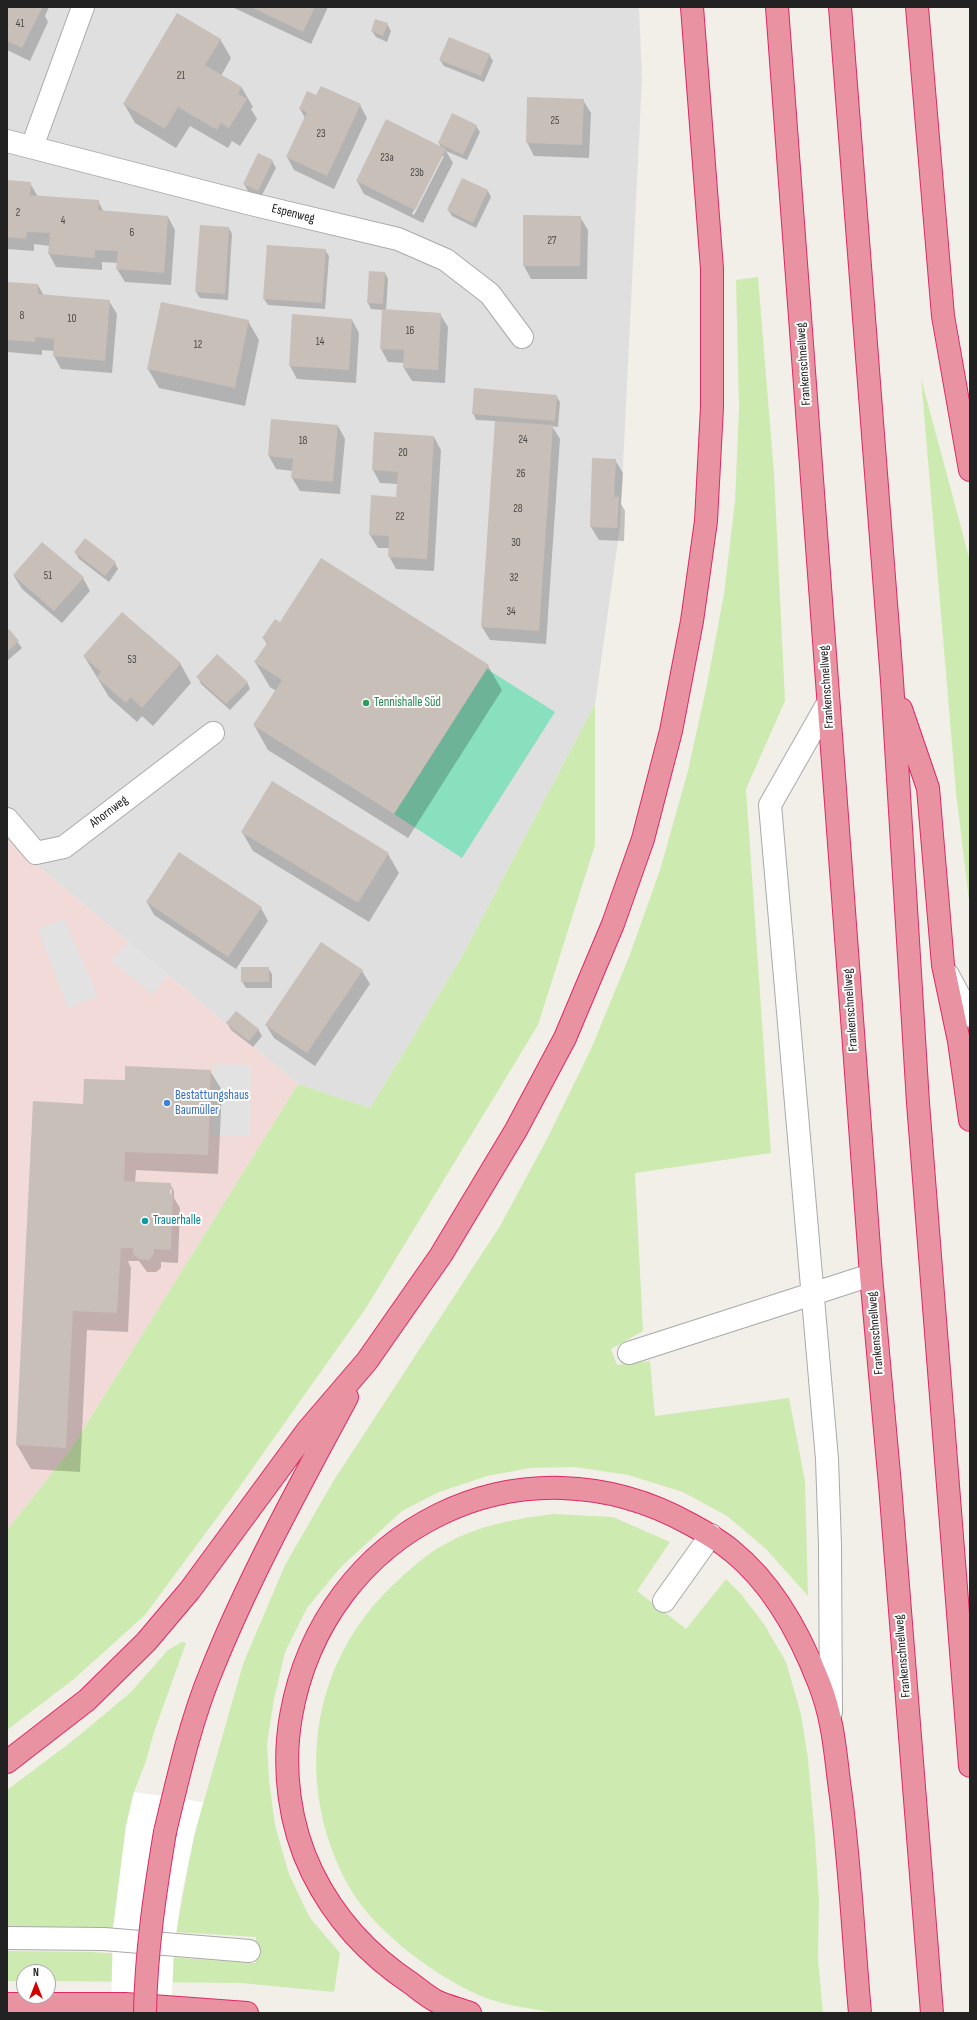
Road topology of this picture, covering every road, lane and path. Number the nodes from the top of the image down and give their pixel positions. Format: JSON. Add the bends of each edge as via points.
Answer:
{"nodes":[{"id":1,"x":83,"y":7,"type":"edge"},
{"id":2,"x":692,"y":7,"type":"edge"},
{"id":3,"x":777,"y":7,"type":"edge"},
{"id":4,"x":840,"y":7,"type":"edge"},
{"id":5,"x":917,"y":7,"type":"edge"},
{"id":6,"x":7,"y":141,"type":"edge"},
{"id":7,"x":32,"y":147,"type":"junction"},
{"id":8,"x":522,"y":337,"type":"dead end"},
{"id":9,"x":970,"y":470,"type":"edge"},
{"id":10,"x":892,"y":681,"type":"junction"},
{"id":11,"x":828,"y":703,"type":"junction"},
{"id":12,"x":213,"y":733,"type":"dead end"},
{"id":13,"x":7,"y":819,"type":"edge"},
{"id":14,"x":943,"y":965,"type":"junction"},
{"id":15,"x":970,"y":1016,"type":"edge"},
{"id":16,"x":970,"y":1120,"type":"edge"},
{"id":17,"x":871,"y":1275,"type":"junction"},
{"id":18,"x":811,"y":1294,"type":"junction"},
{"id":19,"x":629,"y":1353,"type":"dead end"},
{"id":20,"x":366,"y":1361,"type":"junction"},
{"id":21,"x":711,"y":1535,"type":"junction"},
{"id":22,"x":664,"y":1600,"type":"dead end"},
{"id":23,"x":831,"y":1719,"type":"junction"},
{"id":24,"x":7,"y":1762,"type":"edge"},
{"id":25,"x":970,"y":1766,"type":"edge"},
{"id":26,"x":7,"y":1938,"type":"edge"},
{"id":27,"x":249,"y":1951,"type":"dead end"},
{"id":28,"x":7,"y":2004,"type":"edge"},
{"id":29,"x":145,"y":2013,"type":"edge"},
{"id":30,"x":247,"y":2013,"type":"edge"},
{"id":31,"x":470,"y":2013,"type":"edge"},
{"id":32,"x":860,"y":2013,"type":"edge"},
{"id":33,"x":932,"y":2013,"type":"edge"}],
"edges":[{"from":1,"to":7,"type":"street"},
{"from":2,"to":20,"type":"highway","via":[[712,270],[712,407],[706,521],[692,621],[671,731],[643,839],[613,924],[565,1038],[516,1130],[441,1255]]},
{"from":3,"to":11,"type":"highway","name":"Frankenschnellweg"},
{"from":4,"to":10,"type":"highway"},
{"from":5,"to":9,"type":"highway","via":[[943,316]]},
{"from":6,"to":7,"type":"street","name":"Espenweg"},
{"from":7,"to":8,"type":"street","name":"Espenweg","via":[[258,206],[398,239],[446,260],[490,294]]},
{"from":10,"to":14,"type":"highway","via":[[928,788]]},
{"from":10,"to":25,"type":"highway","via":[[918,1103]]},
{"from":11,"to":17,"type":"highway","name":"Frankenschnellweg"},
{"from":11,"to":18,"type":"street","via":[[770,805]]},
{"from":12,"to":13,"type":"street","name":"Ahornweg","via":[[64,847],[36,853]]},
{"from":14,"to":15,"type":"street"},
{"from":14,"to":16,"type":"highway","via":[[959,1041]]},
{"from":17,"to":18,"type":"street"},
{"from":17,"to":33,"type":"highway","name":"Frankenschnellweg"},
{"from":18,"to":19,"type":"street"},
{"from":18,"to":23,"type":"street","via":[[827,1467]]},
{"from":20,"to":24,"type":"highway","via":[[307,1431],[190,1590],[146,1642],[87,1700]]},
{"from":20,"to":29,"type":"highway","bridge":true,"via":[[271,1538],[219,1653],[188,1740],[165,1832],[153,1903]]},
{"from":21,"to":22,"type":"street"},
{"from":21,"to":23,"type":"highway","via":[[733,1551],[775,1598],[806,1652]]},
{"from":21,"to":31,"type":"highway","via":[[647,1502],[614,1493],[545,1487],[511,1491],[478,1499],[426,1521],[385,1549],[341,1596],[318,1633],[294,1698],[287,1756],[289,1796],[307,1861],[337,1915],[364,1946],[389,1969],[437,2001]]},
{"from":23,"to":32,"type":"highway","via":[[844,1815]]},
{"from":26,"to":27,"type":"street","via":[[104,1939]]},
{"from":28,"to":30,"type":"highway","via":[[125,2004]]}]}
